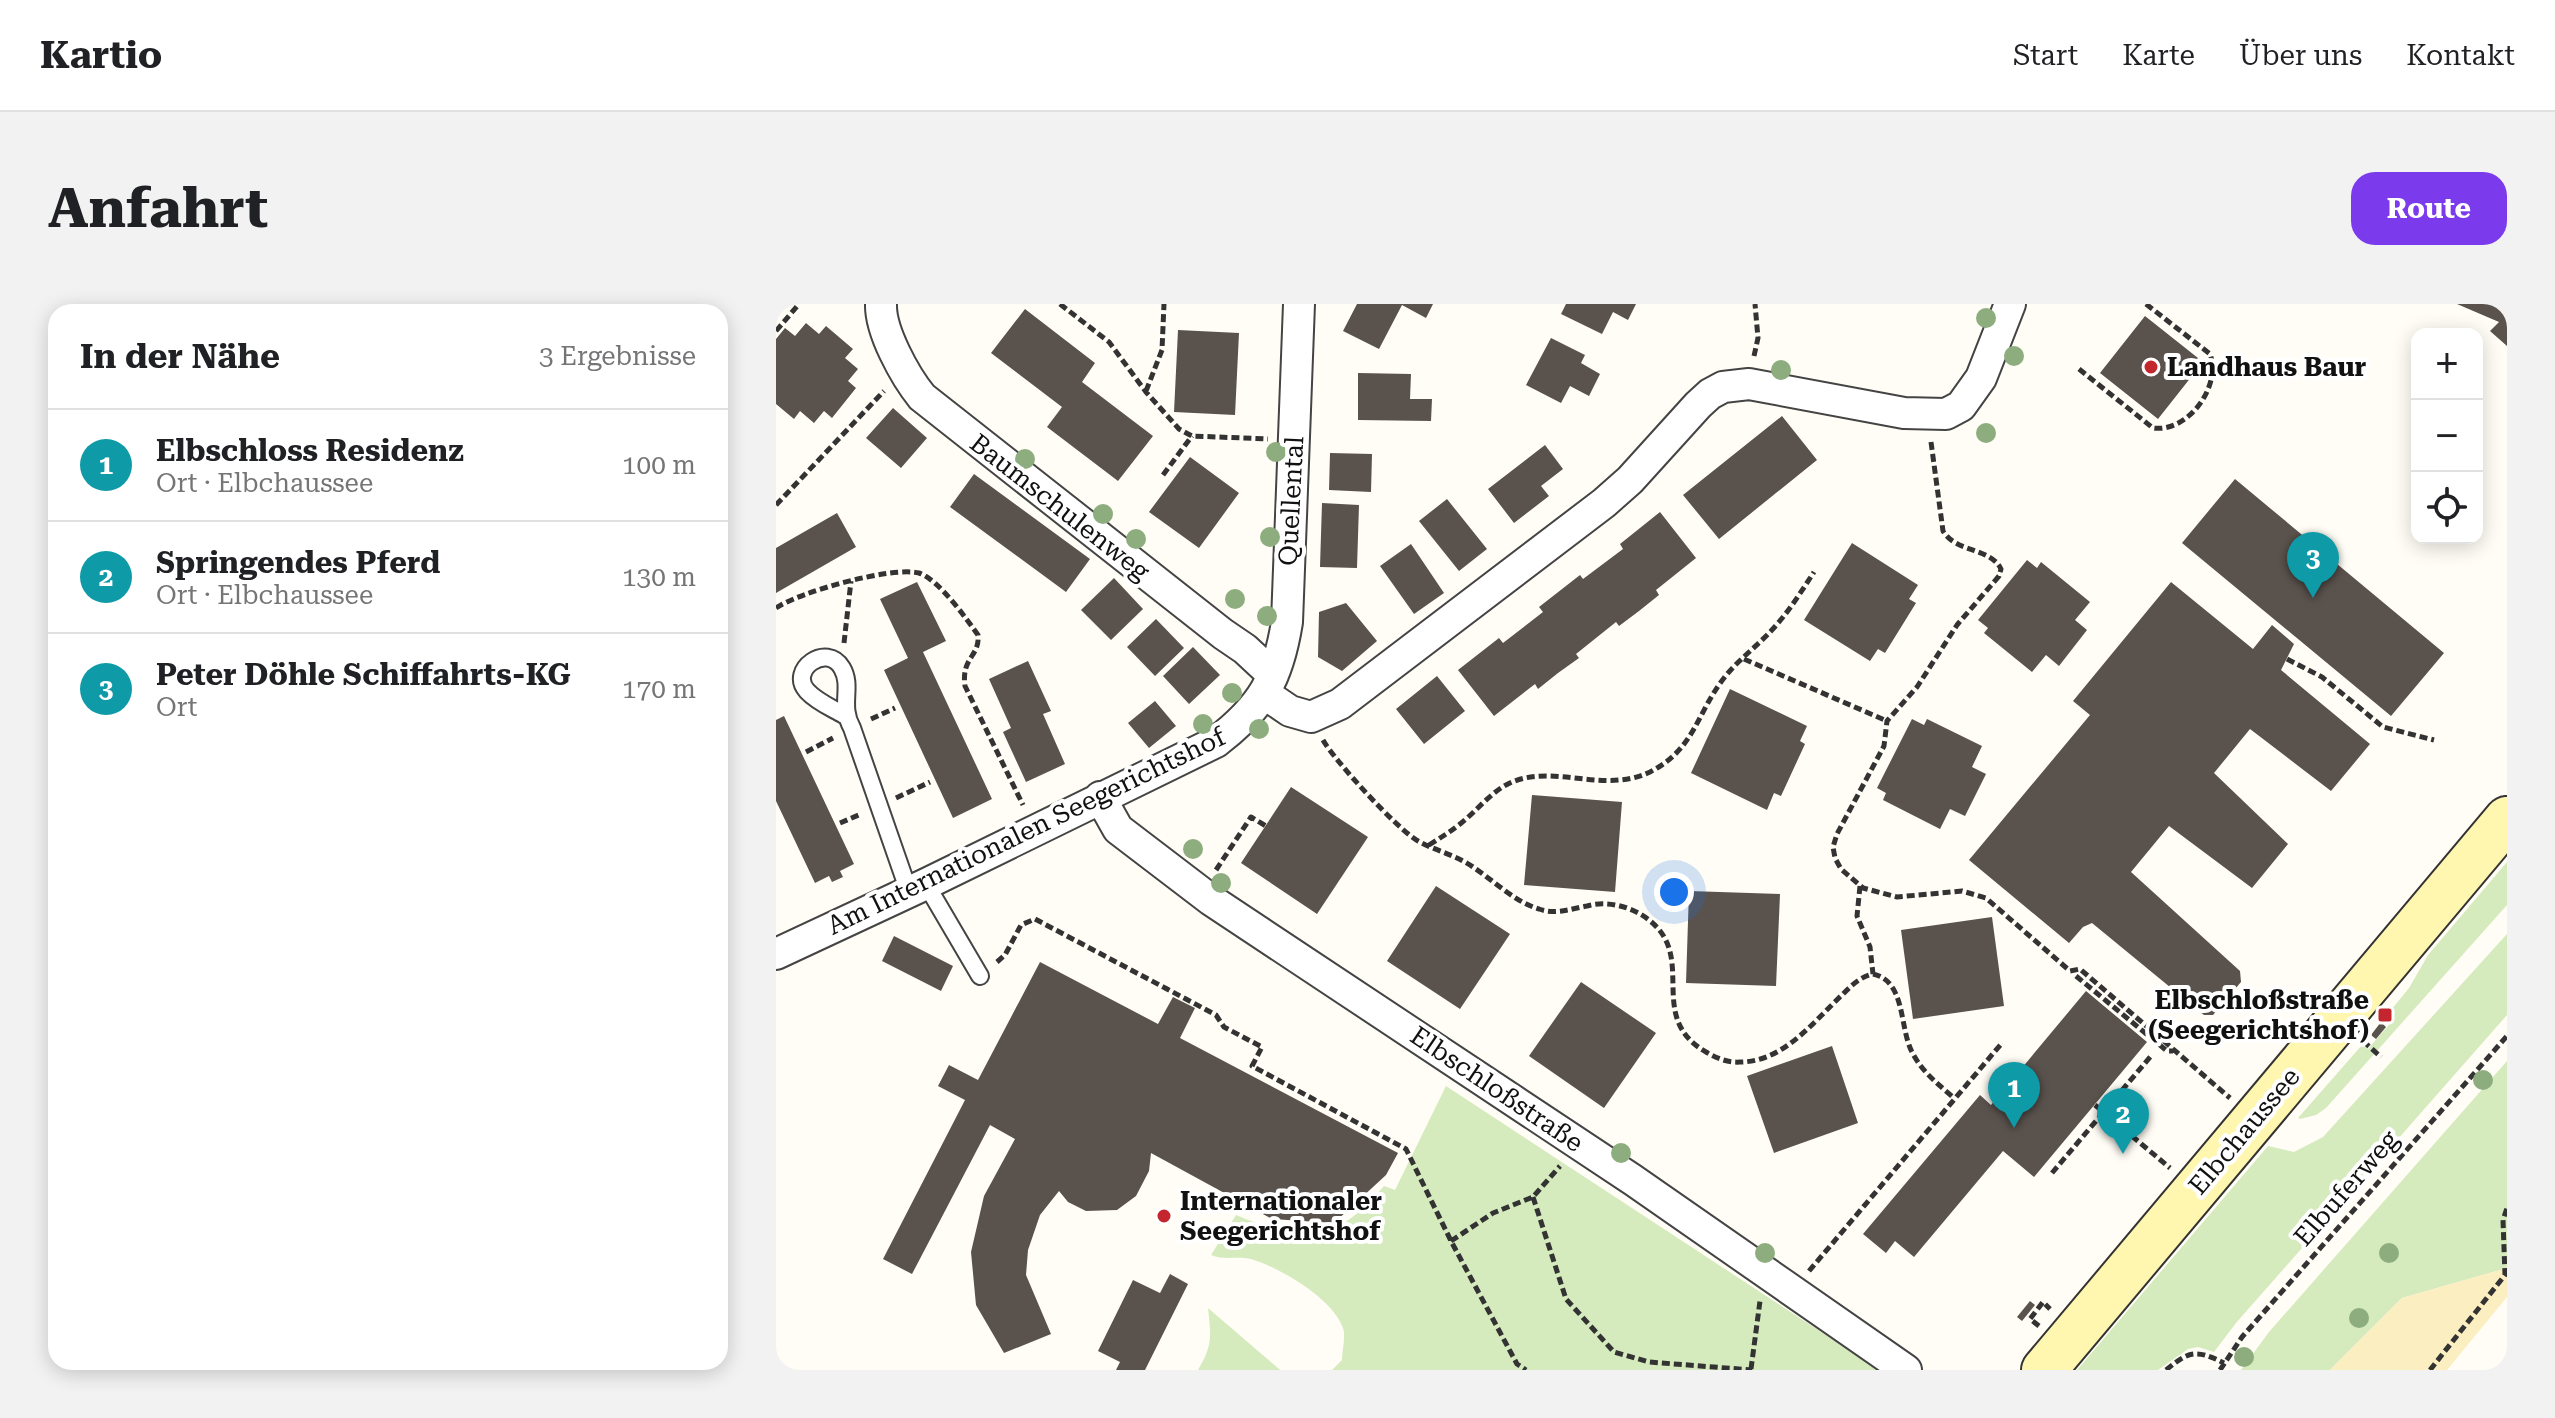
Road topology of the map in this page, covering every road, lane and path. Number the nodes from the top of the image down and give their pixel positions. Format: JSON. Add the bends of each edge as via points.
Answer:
{"nodes":[{"id":1,"x":799,"y":304,"type":"edge"},
{"id":2,"x":1060,"y":304,"type":"edge"},
{"id":3,"x":1164,"y":304,"type":"edge"},
{"id":4,"x":1299,"y":304,"type":"edge"},
{"id":5,"x":1755,"y":304,"type":"edge"},
{"id":6,"x":2010,"y":304,"type":"edge"},
{"id":7,"x":2146,"y":304,"type":"edge"},
{"id":8,"x":877,"y":307,"type":"edge"},
{"id":9,"x":776,"y":331,"type":"edge"},
{"id":10,"x":1753,"y":366,"type":"dead end"},
{"id":11,"x":2079,"y":369,"type":"dead end"},
{"id":12,"x":904,"y":370,"type":"junction"},
{"id":13,"x":1146,"y":392,"type":"junction"},
{"id":14,"x":1192,"y":436,"type":"junction"},
{"id":15,"x":1269,"y":439,"type":"dead end"},
{"id":16,"x":1931,"y":447,"type":"dead end"},
{"id":17,"x":1163,"y":475,"type":"dead end"},
{"id":18,"x":776,"y":505,"type":"edge"},
{"id":19,"x":1814,"y":572,"type":"dead end"},
{"id":20,"x":851,"y":581,"type":"junction"},
{"id":21,"x":776,"y":608,"type":"edge"},
{"id":22,"x":845,"y":640,"type":"dead end"},
{"id":23,"x":1744,"y":659,"type":"junction"},
{"id":24,"x":2287,"y":659,"type":"dead end"},
{"id":25,"x":1269,"y":685,"type":"junction"},
{"id":26,"x":844,"y":715,"type":"dead end"},
{"id":27,"x":1887,"y":721,"type":"junction"},
{"id":28,"x":1321,"y":735,"type":"dead end"},
{"id":29,"x":2434,"y":740,"type":"dead end"},
{"id":30,"x":1100,"y":797,"type":"junction"},
{"id":31,"x":2507,"y":819,"type":"edge"},
{"id":32,"x":1266,"y":826,"type":"dead end"},
{"id":33,"x":1035,"y":831,"type":"junction"},
{"id":34,"x":1429,"y":845,"type":"junction"},
{"id":35,"x":1215,"y":871,"type":"dead end"},
{"id":36,"x":1860,"y":886,"type":"junction"},
{"id":37,"x":918,"y":888,"type":"junction"},
{"id":38,"x":776,"y":954,"type":"edge"},
{"id":39,"x":1873,"y":974,"type":"junction"},
{"id":40,"x":980,"y":976,"type":"joint"},
{"id":41,"x":2076,"y":976,"type":"dead end"},
{"id":42,"x":2507,"y":1036,"type":"edge"},
{"id":43,"x":2002,"y":1043,"type":"dead end"},
{"id":44,"x":2370,"y":1047,"type":"dead end"},
{"id":45,"x":2173,"y":1051,"type":"junction"},
{"id":46,"x":2151,"y":1056,"type":"dead end"},
{"id":47,"x":2381,"y":1057,"type":"dead end"},
{"id":48,"x":1954,"y":1098,"type":"junction"},
{"id":49,"x":2095,"y":1105,"type":"dead end"},
{"id":50,"x":2104,"y":1112,"type":"junction"},
{"id":51,"x":2255,"y":1118,"type":"junction"},
{"id":52,"x":1575,"y":1141,"type":"junction"},
{"id":53,"x":2167,"y":1166,"type":"dead end"},
{"id":54,"x":2052,"y":1173,"type":"dead end"},
{"id":55,"x":1533,"y":1197,"type":"junction"},
{"id":56,"x":2507,"y":1208,"type":"edge"},
{"id":57,"x":1451,"y":1241,"type":"junction"},
{"id":58,"x":2506,"y":1274,"type":"edge"},
{"id":59,"x":1792,"y":1291,"type":"junction"},
{"id":60,"x":2043,"y":1302,"type":"dead end"},
{"id":61,"x":1759,"y":1310,"type":"dead end"},
{"id":62,"x":2030,"y":1319,"type":"dead end"},
{"id":63,"x":2224,"y":1363,"type":"junction"},
{"id":64,"x":1526,"y":1370,"type":"edge"},
{"id":65,"x":1752,"y":1370,"type":"edge"},
{"id":66,"x":1906,"y":1370,"type":"edge"},
{"id":67,"x":2044,"y":1370,"type":"edge"},
{"id":68,"x":2166,"y":1370,"type":"edge"},
{"id":69,"x":2220,"y":1370,"type":"edge"},
{"id":70,"x":2430,"y":1370,"type":"edge"}],
"edges":[{"from":1,"to":9,"type":"path"},
{"from":2,"to":13,"type":"path","via":[[1109,342]]},
{"from":3,"to":13,"type":"path","via":[[1162,350]]},
{"from":4,"to":25,"type":"street","name":"Quellental","via":[[1287,622]]},
{"from":5,"to":10,"type":"path","via":[[1758,338]]},
{"from":6,"to":25,"type":"street","name":"Baumschulenweg","via":[[1981,378],[1961,406],[1946,414],[1904,413],[1749,384],[1723,387],[1698,405],[1604,503],[1340,704],[1311,717],[1290,711]]},
{"from":7,"to":11,"type":"path","via":[[2210,354],[2214,364],[2213,380],[2189,415],[2175,427],[2153,428]]},
{"from":8,"to":12,"type":"street","name":"Baumschulenweg"},
{"from":12,"to":18,"type":"path"},
{"from":12,"to":25,"type":"street","name":"Baumschulenweg","via":[[940,412],[1245,649]]},
{"from":13,"to":14,"type":"path"},
{"from":14,"to":15,"type":"path"},
{"from":14,"to":17,"type":"path"},
{"from":16,"to":27,"type":"path","via":[[1948,540],[1991,557],[2001,569]]},
{"from":19,"to":23,"type":"path"},
{"from":20,"to":21,"type":"path","via":[[818,588]]},
{"from":20,"to":22,"type":"path"},
{"from":20,"to":33,"type":"path","via":[[919,573],[965,617],[978,635],[963,673],[965,686]]},
{"from":23,"to":27,"type":"path"},
{"from":23,"to":34,"type":"path","via":[[1725,676],[1686,745],[1669,761],[1629,780],[1546,776],[1511,782]]},
{"from":24,"to":29,"type":"path","via":[[2322,677],[2383,727]]},
{"from":25,"to":30,"type":"street","name":"Am Internationalen Seegerichtshof","via":[[1246,717],[1216,742]]},
{"from":26,"to":37,"type":"lane"},
{"from":27,"to":36,"type":"path","via":[[1884,746],[1833,847],[1841,869]]},
{"from":28,"to":34,"type":"path","via":[[1390,818]]},
{"from":30,"to":33,"type":"street","name":"Am Internationalen Seegerichtshof"},
{"from":30,"to":52,"type":"street","name":"Elbschloßstraße","via":[[1118,829],[1211,900]]},
{"from":31,"to":51,"type":"main road","name":"Elbchaussee"},
{"from":32,"to":35,"type":"path","via":[[1251,817]]},
{"from":33,"to":37,"type":"street","name":"Am Internationalen Seegerichtshof"},
{"from":34,"to":39,"type":"path","via":[[1541,910],[1609,904],[1650,921],[1673,955],[1677,1022],[1687,1038],[1720,1059],[1738,1063],[1774,1054],[1857,981]]},
{"from":36,"to":39,"type":"path","via":[[1857,916],[1870,947]]},
{"from":36,"to":45,"type":"path","via":[[1897,897],[1962,891],[1986,898],[2070,971],[2080,969],[2091,978]]},
{"from":37,"to":38,"type":"street","name":"Am Internationalen Seegerichtshof"},
{"from":37,"to":40,"type":"lane"},
{"from":39,"to":48,"type":"path","via":[[1896,990],[1903,1031],[1919,1065]]},
{"from":40,"to":57,"type":"path","via":[[1005,955],[1021,925],[1035,919],[1216,1015],[1224,1027],[1262,1047],[1252,1066],[1406,1149]]},
{"from":41,"to":45,"type":"path"},
{"from":42,"to":63,"type":"path","name":"Elbuferweg"},
{"from":43,"to":48,"type":"path"},
{"from":44,"to":47,"type":"path"},
{"from":45,"to":51,"type":"path"},
{"from":46,"to":50,"type":"path"},
{"from":48,"to":59,"type":"path"},
{"from":49,"to":50,"type":"path"},
{"from":50,"to":53,"type":"path"},
{"from":50,"to":54,"type":"path"},
{"from":51,"to":67,"type":"main road","name":"Elbchaussee"},
{"from":52,"to":55,"type":"path"},
{"from":52,"to":59,"type":"street","name":"Elbschloßstraße"},
{"from":55,"to":57,"type":"path","via":[[1493,1213]]},
{"from":55,"to":65,"type":"path","via":[[1566,1299],[1614,1352],[1649,1362]]},
{"from":56,"to":58,"type":"path"},
{"from":57,"to":64,"type":"path","via":[[1517,1364]]},
{"from":58,"to":70,"type":"path"},
{"from":59,"to":66,"type":"street","name":"Elbschloßstraße"},
{"from":60,"to":62,"type":"path"},
{"from":61,"to":65,"type":"path"},
{"from":63,"to":68,"type":"path","via":[[2195,1352]]},
{"from":63,"to":69,"type":"path","name":"Elbuferweg"}]}
